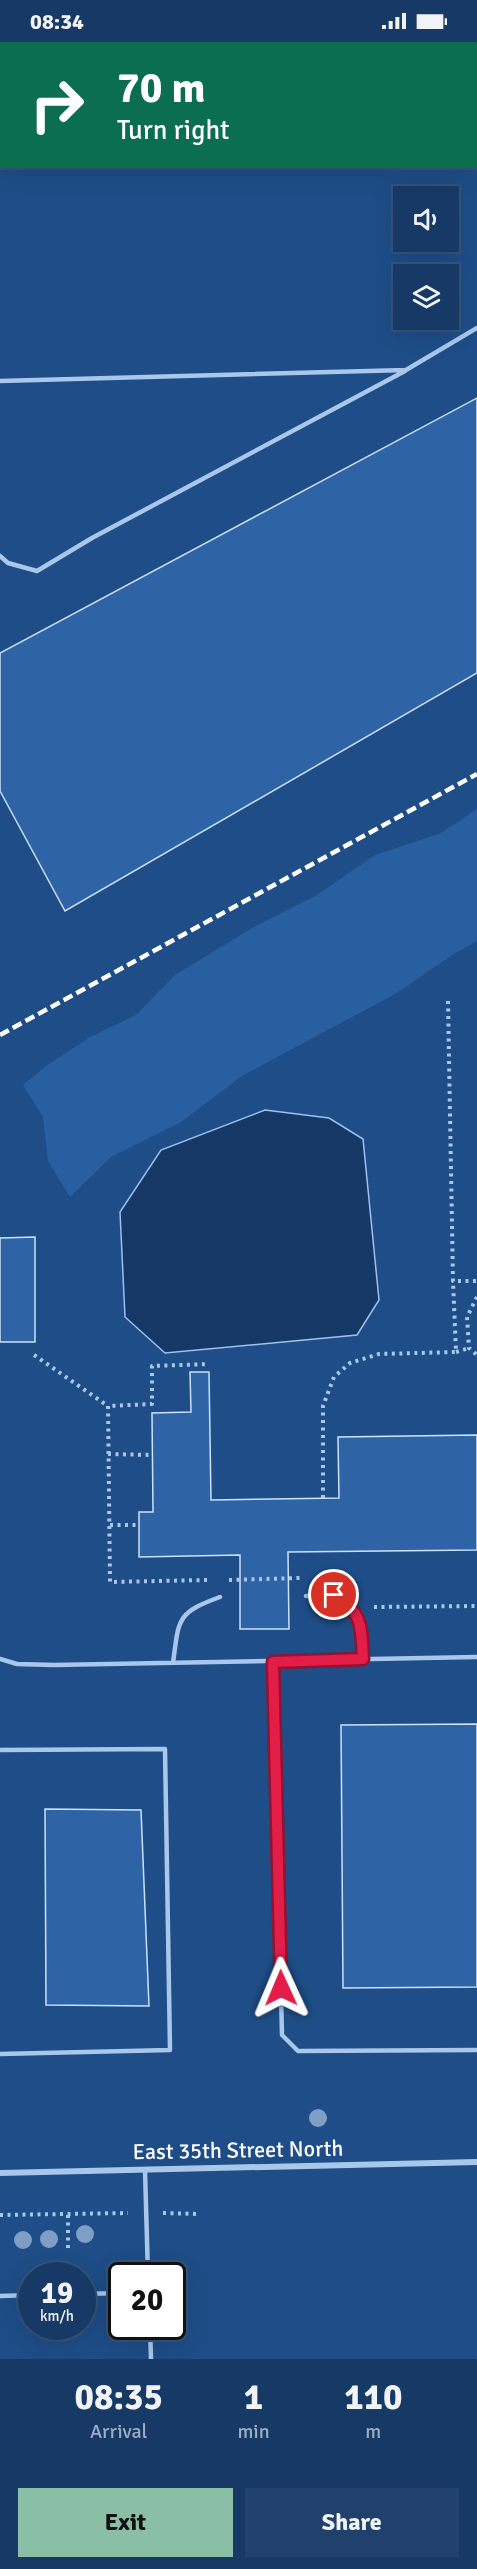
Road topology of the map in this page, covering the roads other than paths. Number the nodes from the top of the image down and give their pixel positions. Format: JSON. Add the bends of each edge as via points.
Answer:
{"nodes":[{"id":1,"x":477,"y":328,"type":"edge"},
{"id":2,"x":406,"y":370,"type":"junction"},
{"id":3,"x":0,"y":381,"type":"edge"},
{"id":4,"x":0,"y":556,"type":"edge"},
{"id":5,"x":306,"y":1596,"type":"dead end"},
{"id":6,"x":220,"y":1597,"type":"dead end"},
{"id":7,"x":477,"y":1657,"type":"edge"},
{"id":8,"x":0,"y":1659,"type":"edge"},
{"id":9,"x":363,"y":1659,"type":"junction"},
{"id":10,"x":273,"y":1662,"type":"junction"},
{"id":11,"x":173,"y":1663,"type":"junction"},
{"id":12,"x":0,"y":1750,"type":"edge"},
{"id":13,"x":477,"y":2050,"type":"edge"},
{"id":14,"x":0,"y":2054,"type":"edge"},
{"id":15,"x":477,"y":2162,"type":"edge"},
{"id":16,"x":145,"y":2170,"type":"junction"},
{"id":17,"x":0,"y":2173,"type":"edge"},
{"id":18,"x":148,"y":2262,"type":"edge"},
{"id":19,"x":18,"y":2295,"type":"edge"},
{"id":20,"x":0,"y":2296,"type":"edge"},
{"id":21,"x":150,"y":2340,"type":"edge"},
{"id":22,"x":151,"y":2359,"type":"edge"}],
"edges":[{"from":1,"to":2,"type":"lane"},
{"from":2,"to":3,"type":"lane"},
{"from":2,"to":4,"type":"lane","via":[[37,571],[8,563]]},
{"from":5,"to":9,"type":"lane","via":[[334,1595],[348,1603],[360,1620]]},
{"from":6,"to":11,"type":"lane","via":[[191,1608],[178,1626]]},
{"from":7,"to":9,"type":"lane"},
{"from":8,"to":11,"type":"lane","via":[[45,1665]]},
{"from":9,"to":10,"type":"lane"},
{"from":10,"to":11,"type":"lane"},
{"from":10,"to":13,"type":"lane","via":[[282,2035],[298,2051]]},
{"from":12,"to":14,"type":"lane","via":[[165,1749],[170,2050]]},
{"from":15,"to":16,"type":"street","name":"East 35th Street North"},
{"from":16,"to":17,"type":"street","name":"East 35th Street North"},
{"from":16,"to":18,"type":"lane"},
{"from":19,"to":20,"type":"lane"},
{"from":21,"to":22,"type":"lane"}]}
